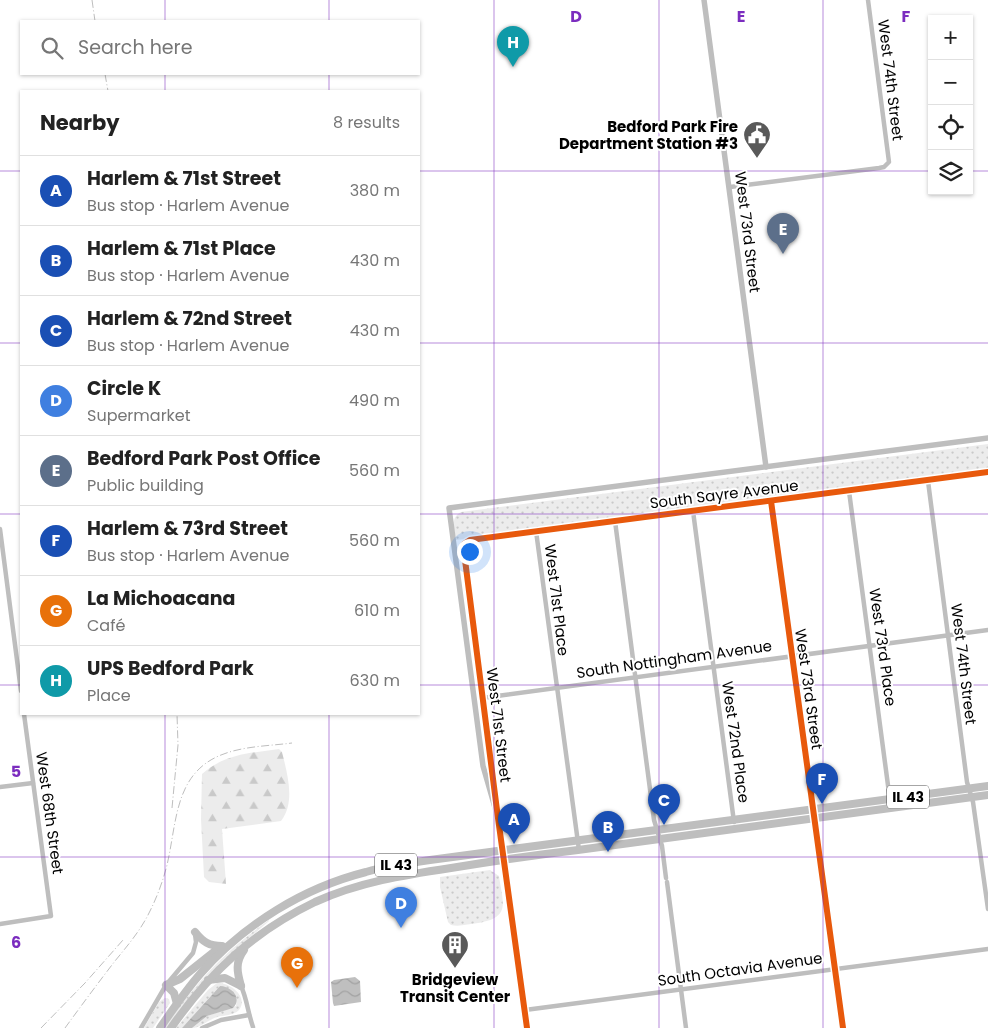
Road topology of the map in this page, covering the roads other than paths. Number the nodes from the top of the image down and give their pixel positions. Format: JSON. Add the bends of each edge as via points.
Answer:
{"nodes":[{"id":1,"x":704,"y":0,"type":"edge"},
{"id":2,"x":868,"y":0,"type":"edge"},
{"id":3,"x":730,"y":187,"type":"junction"},
{"id":4,"x":988,"y":438,"type":"edge"},
{"id":5,"x":766,"y":467,"type":"junction"},
{"id":6,"x":988,"y":472,"type":"edge"},
{"id":7,"x":928,"y":480,"type":"junction"},
{"id":8,"x":850,"y":491,"type":"junction"},
{"id":9,"x":771,"y":501,"type":"junction"},
{"id":10,"x":449,"y":508,"type":"joint"},
{"id":11,"x":693,"y":511,"type":"junction"},
{"id":12,"x":615,"y":521,"type":"junction"},
{"id":13,"x":0,"y":529,"type":"edge"},
{"id":14,"x":536,"y":532,"type":"junction"},
{"id":15,"x":464,"y":544,"type":"joint"},
{"id":16,"x":6,"y":577,"type":"junction"},
{"id":17,"x":0,"y":578,"type":"edge"},
{"id":18,"x":988,"y":630,"type":"edge"},
{"id":19,"x":948,"y":635,"type":"junction"},
{"id":20,"x":870,"y":646,"type":"junction"},
{"id":21,"x":792,"y":656,"type":"junction"},
{"id":22,"x":713,"y":668,"type":"junction"},
{"id":23,"x":634,"y":677,"type":"junction"},
{"id":24,"x":20,"y":683,"type":"edge"},
{"id":25,"x":556,"y":688,"type":"junction"},
{"id":26,"x":482,"y":698,"type":"junction"},
{"id":27,"x":24,"y":715,"type":"edge"},
{"id":28,"x":33,"y":783,"type":"junction"},
{"id":29,"x":988,"y":786,"type":"edge"},
{"id":30,"x":0,"y":787,"type":"edge"},
{"id":31,"x":969,"y":788,"type":"junction"},
{"id":32,"x":988,"y":794,"type":"edge"},
{"id":33,"x":972,"y":797,"type":"junction"},
{"id":34,"x":891,"y":803,"type":"junction"},
{"id":35,"x":813,"y":814,"type":"junction"},
{"id":36,"x":498,"y":818,"type":"junction"},
{"id":37,"x":734,"y":824,"type":"junction"},
{"id":38,"x":657,"y":830,"type":"junction"},
{"id":39,"x":660,"y":839,"type":"junction"},
{"id":40,"x":578,"y":845,"type":"junction"},
{"id":41,"x":503,"y":856,"type":"junction"},
{"id":42,"x":988,"y":909,"type":"edge"},
{"id":43,"x":0,"y":924,"type":"edge"},
{"id":44,"x":195,"y":932,"type":"joint"},
{"id":45,"x":235,"y":939,"type":"junction"},
{"id":46,"x":250,"y":942,"type":"junction"},
{"id":47,"x":222,"y":946,"type":"junction"},
{"id":48,"x":988,"y":949,"type":"edge"},
{"id":49,"x":835,"y":969,"type":"junction"},
{"id":50,"x":208,"y":980,"type":"junction"},
{"id":51,"x":166,"y":985,"type":"junction"},
{"id":52,"x":241,"y":986,"type":"junction"},
{"id":53,"x":681,"y":989,"type":"junction"},
{"id":54,"x":177,"y":1004,"type":"junction"},
{"id":55,"x":525,"y":1010,"type":"junction"},
{"id":56,"x":249,"y":1016,"type":"junction"},
{"id":57,"x":253,"y":1027,"type":"edge"},
{"id":58,"x":141,"y":1028,"type":"edge"},
{"id":59,"x":160,"y":1028,"type":"edge"},
{"id":60,"x":171,"y":1028,"type":"edge"},
{"id":61,"x":202,"y":1028,"type":"edge"},
{"id":62,"x":528,"y":1028,"type":"edge"},
{"id":63,"x":686,"y":1028,"type":"edge"},
{"id":64,"x":843,"y":1028,"type":"edge"}],
"edges":[{"from":1,"to":3,"type":"street","name":"West 73rd Street"},
{"from":2,"to":3,"type":"street","name":"West 74th Street","via":[[888,162],[879,168]]},
{"from":3,"to":5,"type":"street","name":"West 73rd Street"},
{"from":4,"to":5,"type":"street","name":"South Sayre Avenue"},
{"from":5,"to":10,"type":"street","name":"South Sayre Avenue"},
{"from":6,"to":7,"type":"street","name":"South Sayre Avenue"},
{"from":7,"to":8,"type":"street","name":"South Sayre Avenue"},
{"from":7,"to":19,"type":"street","name":"West 74th Street"},
{"from":8,"to":9,"type":"street","name":"South Sayre Avenue"},
{"from":8,"to":20,"type":"street","name":"West 73rd Place"},
{"from":9,"to":11,"type":"street","name":"South Sayre Avenue"},
{"from":9,"to":21,"type":"street","name":"West 73rd Street"},
{"from":10,"to":36,"type":"street","name":"West 71st Street","via":[[483,766]]},
{"from":11,"to":12,"type":"street","name":"South Sayre Avenue"},
{"from":11,"to":22,"type":"street","name":"West 72nd Place"},
{"from":12,"to":14,"type":"street","name":"South Sayre Avenue"},
{"from":12,"to":23,"type":"street"},
{"from":13,"to":16,"type":"street"},
{"from":14,"to":15,"type":"street","name":"South Sayre Avenue","via":[[470,540]]},
{"from":14,"to":25,"type":"street","name":"West 71st Place"},
{"from":15,"to":26,"type":"street","name":"West 71st Street"},
{"from":16,"to":17,"type":"street"},
{"from":16,"to":24,"type":"street"},
{"from":18,"to":19,"type":"street","name":"South Nottingham Avenue"},
{"from":19,"to":20,"type":"street","name":"South Nottingham Avenue"},
{"from":19,"to":31,"type":"street","name":"West 74th Street"},
{"from":20,"to":21,"type":"street","name":"South Nottingham Avenue"},
{"from":20,"to":34,"type":"street","name":"West 73rd Place"},
{"from":21,"to":22,"type":"street","name":"South Nottingham Avenue"},
{"from":21,"to":35,"type":"street","name":"West 73rd Street"},
{"from":22,"to":23,"type":"street","name":"South Nottingham Avenue"},
{"from":22,"to":37,"type":"street","name":"West 72nd Place"},
{"from":23,"to":25,"type":"street","name":"South Nottingham Avenue"},
{"from":23,"to":38,"type":"street"},
{"from":25,"to":26,"type":"street","name":"South Nottingham Avenue"},
{"from":25,"to":40,"type":"street","name":"West 71st Place"},
{"from":26,"to":36,"type":"street","name":"West 71st Street"},
{"from":27,"to":28,"type":"street","name":"West 68th Street"},
{"from":28,"to":30,"type":"street"},
{"from":28,"to":43,"type":"street","name":"West 68th Street","via":[[51,916]]},
{"from":29,"to":31,"type":"main road","number":"IL 43"},
{"from":31,"to":33,"type":"street","name":"West 74th Street"},
{"from":31,"to":34,"type":"main road","number":"IL 43"},
{"from":32,"to":33,"type":"main road","number":"IL 43"},
{"from":33,"to":34,"type":"main road","number":"IL 43"},
{"from":33,"to":42,"type":"street","name":"West 74th Street"},
{"from":34,"to":35,"type":"main road","number":"IL 43"},
{"from":35,"to":37,"type":"main road","number":"IL 43"},
{"from":35,"to":49,"type":"street","name":"West 73rd Street"},
{"from":36,"to":41,"type":"street","name":"West 71st Street"},
{"from":37,"to":38,"type":"main road","number":"IL 43"},
{"from":37,"to":39,"type":"main road","number":"IL 43"},
{"from":38,"to":39,"type":"street"},
{"from":38,"to":40,"type":"main road","number":"IL 43"},
{"from":39,"to":40,"type":"main road","number":"IL 43"},
{"from":39,"to":53,"type":"street"},
{"from":40,"to":41,"type":"main road","number":"IL 43"},
{"from":41,"to":45,"type":"main road","number":"IL 43","via":[[402,864],[350,876],[315,889]]},
{"from":41,"to":46,"type":"main road","number":"IL 43","via":[[354,887],[302,909]]},
{"from":41,"to":55,"type":"street","name":"West 71st Street"},
{"from":44,"to":47,"type":"main road","via":[[208,945]]},
{"from":44,"to":51,"type":"street","via":[[193,953]]},
{"from":45,"to":47,"type":"main road"},
{"from":45,"to":54,"type":"main road","number":"IL 43","via":[[201,973]]},
{"from":46,"to":50,"type":"main road","number":"IL 43"},
{"from":46,"to":52,"type":"main road","via":[[239,957],[237,971]]},
{"from":47,"to":51,"type":"main road","via":[[180,979]]},
{"from":48,"to":49,"type":"street","name":"South Octavia Avenue"},
{"from":49,"to":53,"type":"street","name":"South Octavia Avenue"},
{"from":49,"to":64,"type":"street","name":"West 73rd Street"},
{"from":50,"to":52,"type":"main road","via":[[225,978]]},
{"from":50,"to":60,"type":"main road","number":"IL 43"},
{"from":51,"to":54,"type":"main road","via":[[174,993]]},
{"from":51,"to":58,"type":"street"},
{"from":52,"to":56,"type":"street"},
{"from":53,"to":55,"type":"street","name":"South Octavia Avenue"},
{"from":53,"to":63,"type":"street"},
{"from":54,"to":59,"type":"main road","number":"IL 43"},
{"from":55,"to":62,"type":"street","name":"West 71st Street"},
{"from":56,"to":57,"type":"street"},
{"from":56,"to":61,"type":"street","via":[[220,1020]]}]}
